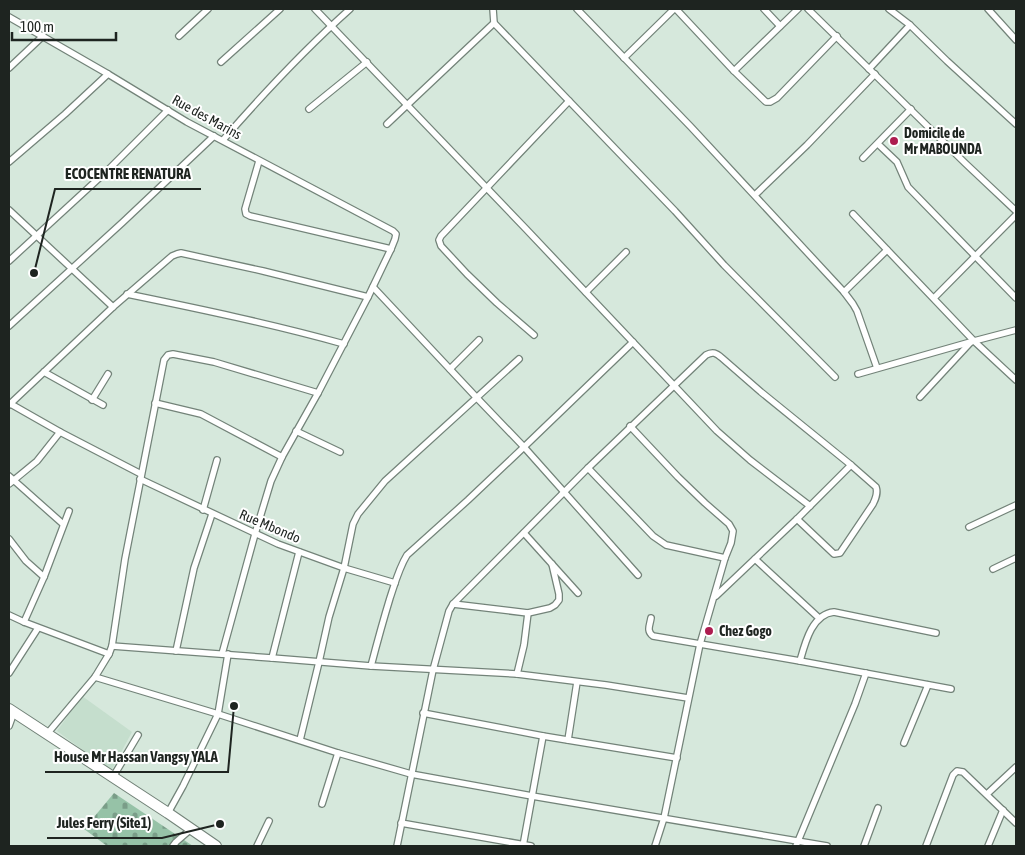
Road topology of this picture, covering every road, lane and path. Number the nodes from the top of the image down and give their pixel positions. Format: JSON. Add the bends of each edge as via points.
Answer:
{"nodes":[{"id":1,"x":208,"y":9,"type":"edge"},
{"id":2,"x":280,"y":9,"type":"edge"},
{"id":3,"x":315,"y":9,"type":"edge"},
{"id":4,"x":350,"y":9,"type":"edge"},
{"id":5,"x":493,"y":9,"type":"edge"},
{"id":6,"x":577,"y":9,"type":"edge"},
{"id":7,"x":675,"y":9,"type":"edge"},
{"id":8,"x":764,"y":9,"type":"edge"},
{"id":9,"x":798,"y":9,"type":"edge"},
{"id":10,"x":808,"y":9,"type":"edge"},
{"id":11,"x":889,"y":9,"type":"edge"},
{"id":12,"x":988,"y":9,"type":"edge"},
{"id":13,"x":9,"y":17,"type":"edge"},
{"id":14,"x":494,"y":23,"type":"junction"},
{"id":15,"x":332,"y":25,"type":"junction"},
{"id":16,"x":910,"y":25,"type":"junction"},
{"id":17,"x":780,"y":26,"type":"junction"},
{"id":18,"x":43,"y":36,"type":"junction"},
{"id":19,"x":179,"y":36,"type":"dead end"},
{"id":20,"x":837,"y":36,"type":"junction"},
{"id":21,"x":1016,"y":40,"type":"edge"},
{"id":22,"x":624,"y":58,"type":"junction"},
{"id":23,"x":221,"y":62,"type":"dead end"},
{"id":24,"x":367,"y":62,"type":"junction"},
{"id":25,"x":9,"y":68,"type":"edge"},
{"id":26,"x":870,"y":69,"type":"junction"},
{"id":27,"x":734,"y":71,"type":"junction"},
{"id":28,"x":108,"y":74,"type":"junction"},
{"id":29,"x":875,"y":74,"type":"junction"},
{"id":30,"x":568,"y":101,"type":"junction"},
{"id":31,"x":407,"y":105,"type":"junction"},
{"id":32,"x":309,"y":109,"type":"dead end"},
{"id":33,"x":911,"y":109,"type":"junction"},
{"id":34,"x":168,"y":110,"type":"junction"},
{"id":35,"x":387,"y":124,"type":"dead end"},
{"id":36,"x":1016,"y":124,"type":"edge"},
{"id":37,"x":214,"y":136,"type":"junction"},
{"id":38,"x":223,"y":140,"type":"junction"},
{"id":39,"x":878,"y":144,"type":"junction"},
{"id":40,"x":863,"y":158,"type":"dead end"},
{"id":41,"x":259,"y":160,"type":"junction"},
{"id":42,"x":9,"y":162,"type":"edge"},
{"id":43,"x":486,"y":187,"type":"junction"},
{"id":44,"x":755,"y":195,"type":"junction"},
{"id":45,"x":9,"y":210,"type":"edge"},
{"id":46,"x":1016,"y":213,"type":"edge"},
{"id":47,"x":853,"y":214,"type":"dead end"},
{"id":48,"x":37,"y":235,"type":"junction"},
{"id":49,"x":391,"y":249,"type":"junction"},
{"id":50,"x":887,"y":250,"type":"junction"},
{"id":51,"x":626,"y":252,"type":"dead end"},
{"id":52,"x":975,"y":256,"type":"junction"},
{"id":53,"x":9,"y":261,"type":"edge"},
{"id":54,"x":71,"y":268,"type":"junction"},
{"id":55,"x":373,"y":287,"type":"junction"},
{"id":56,"x":586,"y":292,"type":"junction"},
{"id":57,"x":844,"y":292,"type":"junction"},
{"id":58,"x":127,"y":294,"type":"junction"},
{"id":59,"x":368,"y":297,"type":"junction"},
{"id":60,"x":934,"y":298,"type":"junction"},
{"id":61,"x":1016,"y":298,"type":"edge"},
{"id":62,"x":113,"y":307,"type":"junction"},
{"id":63,"x":9,"y":326,"type":"edge"},
{"id":64,"x":1016,"y":330,"type":"edge"},
{"id":65,"x":534,"y":336,"type":"dead end"},
{"id":66,"x":478,"y":340,"type":"dead end"},
{"id":67,"x":973,"y":341,"type":"junction"},
{"id":68,"x":633,"y":342,"type":"junction"},
{"id":69,"x":344,"y":344,"type":"junction"},
{"id":70,"x":519,"y":358,"type":"dead end"},
{"id":71,"x":877,"y":368,"type":"junction"},
{"id":72,"x":450,"y":369,"type":"junction"},
{"id":73,"x":44,"y":372,"type":"junction"},
{"id":74,"x":108,"y":374,"type":"dead end"},
{"id":75,"x":858,"y":374,"type":"dead end"},
{"id":76,"x":835,"y":377,"type":"dead end"},
{"id":77,"x":1016,"y":380,"type":"edge"},
{"id":78,"x":674,"y":385,"type":"junction"},
{"id":79,"x":318,"y":393,"type":"junction"},
{"id":80,"x":476,"y":397,"type":"junction"},
{"id":81,"x":920,"y":397,"type":"dead end"},
{"id":82,"x":92,"y":400,"type":"junction"},
{"id":83,"x":156,"y":403,"type":"junction"},
{"id":84,"x":9,"y":404,"type":"edge"},
{"id":85,"x":103,"y":406,"type":"dead end"},
{"id":86,"x":630,"y":426,"type":"junction"},
{"id":87,"x":296,"y":431,"type":"junction"},
{"id":88,"x":60,"y":432,"type":"junction"},
{"id":89,"x":524,"y":447,"type":"junction"},
{"id":90,"x":340,"y":452,"type":"dead end"},
{"id":91,"x":282,"y":457,"type":"junction"},
{"id":92,"x":217,"y":460,"type":"dead end"},
{"id":93,"x":851,"y":465,"type":"junction"},
{"id":94,"x":588,"y":468,"type":"junction"},
{"id":95,"x":140,"y":477,"type":"junction"},
{"id":96,"x":10,"y":481,"type":"edge"},
{"id":97,"x":564,"y":491,"type":"junction"},
{"id":98,"x":1016,"y":505,"type":"edge"},
{"id":99,"x":810,"y":506,"type":"junction"},
{"id":100,"x":203,"y":510,"type":"junction"},
{"id":101,"x":69,"y":511,"type":"dead end"},
{"id":102,"x":212,"y":514,"type":"junction"},
{"id":103,"x":797,"y":519,"type":"junction"},
{"id":104,"x":63,"y":524,"type":"junction"},
{"id":105,"x":969,"y":527,"type":"dead end"},
{"id":106,"x":524,"y":533,"type":"junction"},
{"id":107,"x":255,"y":534,"type":"junction"},
{"id":108,"x":9,"y":539,"type":"edge"},
{"id":109,"x":299,"y":552,"type":"junction"},
{"id":110,"x":725,"y":558,"type":"junction"},
{"id":111,"x":1016,"y":558,"type":"edge"},
{"id":112,"x":755,"y":559,"type":"junction"},
{"id":113,"x":552,"y":564,"type":"junction"},
{"id":114,"x":344,"y":568,"type":"junction"},
{"id":115,"x":993,"y":569,"type":"dead end"},
{"id":116,"x":638,"y":575,"type":"dead end"},
{"id":117,"x":44,"y":577,"type":"junction"},
{"id":118,"x":395,"y":582,"type":"junction"},
{"id":119,"x":578,"y":593,"type":"dead end"},
{"id":120,"x":714,"y":597,"type":"junction"},
{"id":121,"x":453,"y":604,"type":"junction"},
{"id":122,"x":528,"y":613,"type":"junction"},
{"id":123,"x":9,"y":616,"type":"edge"},
{"id":124,"x":651,"y":618,"type":"dead end"},
{"id":125,"x":819,"y":618,"type":"junction"},
{"id":126,"x":24,"y":622,"type":"junction"},
{"id":127,"x":38,"y":628,"type":"junction"},
{"id":128,"x":936,"y":633,"type":"dead end"},
{"id":129,"x":700,"y":644,"type":"junction"},
{"id":130,"x":112,"y":646,"type":"junction"},
{"id":131,"x":176,"y":651,"type":"junction"},
{"id":132,"x":109,"y":654,"type":"junction"},
{"id":133,"x":225,"y":654,"type":"junction"},
{"id":134,"x":272,"y":658,"type":"junction"},
{"id":135,"x":800,"y":661,"type":"junction"},
{"id":136,"x":319,"y":662,"type":"junction"},
{"id":137,"x":371,"y":666,"type":"junction"},
{"id":138,"x":432,"y":670,"type":"junction"},
{"id":139,"x":9,"y":673,"type":"edge"},
{"id":140,"x":866,"y":673,"type":"junction"},
{"id":141,"x":518,"y":674,"type":"junction"},
{"id":142,"x":95,"y":677,"type":"junction"},
{"id":143,"x":577,"y":682,"type":"junction"},
{"id":144,"x":928,"y":685,"type":"junction"},
{"id":145,"x":951,"y":689,"type":"dead end"},
{"id":146,"x":688,"y":698,"type":"junction"},
{"id":147,"x":12,"y":710,"type":"edge"},
{"id":148,"x":218,"y":714,"type":"junction"},
{"id":149,"x":423,"y":714,"type":"junction"},
{"id":150,"x":9,"y":726,"type":"edge"},
{"id":151,"x":47,"y":734,"type":"junction"},
{"id":152,"x":138,"y":736,"type":"dead end"},
{"id":153,"x":542,"y":736,"type":"junction"},
{"id":154,"x":300,"y":740,"type":"junction"},
{"id":155,"x":568,"y":740,"type":"junction"},
{"id":156,"x":904,"y":743,"type":"dead end"},
{"id":157,"x":338,"y":753,"type":"junction"},
{"id":158,"x":677,"y":758,"type":"junction"},
{"id":159,"x":1016,"y":767,"type":"edge"},
{"id":160,"x":412,"y":774,"type":"junction"},
{"id":161,"x":113,"y":777,"type":"junction"},
{"id":162,"x":987,"y":794,"type":"junction"},
{"id":163,"x":532,"y":796,"type":"junction"},
{"id":164,"x":322,"y":804,"type":"dead end"},
{"id":165,"x":878,"y":808,"type":"dead end"},
{"id":166,"x":1003,"y":810,"type":"junction"},
{"id":167,"x":168,"y":813,"type":"junction"},
{"id":168,"x":664,"y":818,"type":"junction"},
{"id":169,"x":269,"y":821,"type":"dead end"},
{"id":170,"x":402,"y":823,"type":"junction"},
{"id":171,"x":1016,"y":823,"type":"edge"},
{"id":172,"x":191,"y":830,"type":"junction"},
{"id":173,"x":797,"y":844,"type":"edge"},
{"id":174,"x":173,"y":846,"type":"edge"},
{"id":175,"x":216,"y":846,"type":"edge"},
{"id":176,"x":257,"y":846,"type":"edge"},
{"id":177,"x":397,"y":846,"type":"edge"},
{"id":178,"x":523,"y":846,"type":"edge"},
{"id":179,"x":531,"y":846,"type":"edge"},
{"id":180,"x":655,"y":846,"type":"edge"},
{"id":181,"x":827,"y":846,"type":"edge"},
{"id":182,"x":864,"y":846,"type":"edge"},
{"id":183,"x":926,"y":846,"type":"edge"},
{"id":184,"x":988,"y":846,"type":"edge"}],
"edges":[{"from":1,"to":19,"type":"street"},
{"from":2,"to":23,"type":"street"},
{"from":3,"to":15,"type":"street"},
{"from":4,"to":15,"type":"street"},
{"from":5,"to":14,"type":"street"},
{"from":6,"to":22,"type":"street"},
{"from":7,"to":22,"type":"street"},
{"from":7,"to":27,"type":"street"},
{"from":8,"to":17,"type":"street"},
{"from":9,"to":17,"type":"street"},
{"from":10,"to":20,"type":"street"},
{"from":11,"to":16,"type":"street"},
{"from":12,"to":21,"type":"street"},
{"from":13,"to":18,"type":"street","name":"Rue des Marins"},
{"from":14,"to":30,"type":"street"},
{"from":14,"to":31,"type":"street"},
{"from":15,"to":24,"type":"street"},
{"from":15,"to":38,"type":"street"},
{"from":16,"to":26,"type":"street"},
{"from":16,"to":36,"type":"street"},
{"from":17,"to":27,"type":"street"},
{"from":18,"to":25,"type":"street"},
{"from":18,"to":28,"type":"street","name":"Rue des Marins"},
{"from":20,"to":26,"type":"street"},
{"from":20,"to":27,"type":"street","via":[[770,102],[762,100]]},
{"from":22,"to":44,"type":"street"},
{"from":24,"to":31,"type":"street"},
{"from":24,"to":32,"type":"street"},
{"from":26,"to":29,"type":"street"},
{"from":28,"to":34,"type":"street","name":"Rue des Marins"},
{"from":28,"to":42,"type":"street"},
{"from":29,"to":33,"type":"street"},
{"from":29,"to":44,"type":"street"},
{"from":30,"to":43,"type":"street"},
{"from":30,"to":76,"type":"street"},
{"from":31,"to":35,"type":"street"},
{"from":31,"to":43,"type":"street"},
{"from":33,"to":39,"type":"street"},
{"from":33,"to":46,"type":"street"},
{"from":34,"to":37,"type":"street","name":"Rue des Marins"},
{"from":34,"to":48,"type":"street"},
{"from":37,"to":38,"type":"street","name":"Rue des Marins"},
{"from":37,"to":54,"type":"street"},
{"from":38,"to":41,"type":"street","name":"Rue des Marins"},
{"from":39,"to":40,"type":"street"},
{"from":39,"to":52,"type":"street","via":[[897,162],[908,187]]},
{"from":41,"to":49,"type":"street","name":"Rue des Marins","via":[[392,231],[396,234]]},
{"from":41,"to":49,"type":"street","via":[[246,214]]},
{"from":43,"to":56,"type":"street"},
{"from":43,"to":65,"type":"street","via":[[441,236],[439,243],[467,274]]},
{"from":44,"to":57,"type":"street"},
{"from":45,"to":48,"type":"street"},
{"from":46,"to":52,"type":"street"},
{"from":47,"to":50,"type":"street"},
{"from":48,"to":53,"type":"street"},
{"from":48,"to":54,"type":"street"},
{"from":49,"to":55,"type":"street"},
{"from":50,"to":57,"type":"street"},
{"from":50,"to":60,"type":"street"},
{"from":51,"to":56,"type":"street"},
{"from":52,"to":60,"type":"street"},
{"from":52,"to":61,"type":"street"},
{"from":54,"to":62,"type":"street"},
{"from":54,"to":63,"type":"street"},
{"from":55,"to":59,"type":"street"},
{"from":55,"to":72,"type":"street"},
{"from":56,"to":68,"type":"street"},
{"from":57,"to":71,"type":"street","via":[[857,311]]},
{"from":58,"to":59,"type":"street","via":[[172,256],[181,253]]},
{"from":58,"to":62,"type":"street"},
{"from":58,"to":69,"type":"street"},
{"from":59,"to":69,"type":"street"},
{"from":60,"to":67,"type":"street"},
{"from":62,"to":73,"type":"street"},
{"from":64,"to":67,"type":"street"},
{"from":66,"to":72,"type":"street"},
{"from":67,"to":71,"type":"street"},
{"from":67,"to":77,"type":"street"},
{"from":67,"to":81,"type":"street"},
{"from":68,"to":78,"type":"street"},
{"from":68,"to":89,"type":"street"},
{"from":69,"to":79,"type":"street"},
{"from":70,"to":80,"type":"street"},
{"from":71,"to":75,"type":"street"},
{"from":72,"to":80,"type":"street"},
{"from":73,"to":82,"type":"street"},
{"from":73,"to":84,"type":"street"},
{"from":74,"to":82,"type":"street"},
{"from":78,"to":86,"type":"street"},
{"from":78,"to":93,"type":"street","via":[[706,355],[716,353]]},
{"from":78,"to":99,"type":"street","via":[[733,446]]},
{"from":79,"to":83,"type":"street","via":[[214,362],[173,354],[164,360]]},
{"from":79,"to":87,"type":"street"},
{"from":80,"to":89,"type":"street"},
{"from":80,"to":114,"type":"street","via":[[385,481],[358,514]]},
{"from":82,"to":85,"type":"street"},
{"from":83,"to":91,"type":"street","via":[[201,414]]},
{"from":83,"to":95,"type":"street"},
{"from":84,"to":88,"type":"street","name":"Rue Mbondo"},
{"from":86,"to":94,"type":"street"},
{"from":86,"to":110,"type":"street","via":[[732,527],[733,536]]},
{"from":87,"to":90,"type":"street"},
{"from":87,"to":91,"type":"street"},
{"from":88,"to":95,"type":"street","name":"Rue Mbondo"},
{"from":88,"to":96,"type":"street","via":[[37,461]]},
{"from":89,"to":97,"type":"street"},
{"from":89,"to":118,"type":"street","via":[[407,555]]},
{"from":91,"to":107,"type":"street","via":[[268,488]]},
{"from":92,"to":100,"type":"street"},
{"from":93,"to":99,"type":"street"},
{"from":93,"to":103,"type":"street","via":[[876,487],[877,495],[840,553],[834,554]]},
{"from":94,"to":97,"type":"street"},
{"from":94,"to":110,"type":"street","via":[[666,546]]},
{"from":95,"to":100,"type":"street","name":"Rue Mbondo"},
{"from":95,"to":130,"type":"street"},
{"from":96,"to":104,"type":"street"},
{"from":97,"to":106,"type":"street"},
{"from":97,"to":116,"type":"street"},
{"from":98,"to":105,"type":"street"},
{"from":99,"to":103,"type":"street"},
{"from":100,"to":102,"type":"street","name":"Rue Mbondo"},
{"from":101,"to":104,"type":"street"},
{"from":102,"to":107,"type":"street","name":"Rue Mbondo"},
{"from":102,"to":131,"type":"street","via":[[194,568]]},
{"from":103,"to":112,"type":"street"},
{"from":104,"to":117,"type":"street"},
{"from":106,"to":113,"type":"street"},
{"from":106,"to":121,"type":"street"},
{"from":107,"to":109,"type":"street","name":"Rue Mbondo"},
{"from":107,"to":133,"type":"street"},
{"from":108,"to":117,"type":"street"},
{"from":109,"to":114,"type":"street","name":"Rue Mbondo"},
{"from":109,"to":134,"type":"street"},
{"from":110,"to":120,"type":"street"},
{"from":111,"to":115,"type":"street"},
{"from":112,"to":120,"type":"street"},
{"from":112,"to":125,"type":"street"},
{"from":113,"to":119,"type":"street"},
{"from":113,"to":122,"type":"street","via":[[559,600],[550,608]]},
{"from":114,"to":118,"type":"street","name":"Rue Mbondo"},
{"from":114,"to":136,"type":"street","via":[[328,617]]},
{"from":117,"to":126,"type":"street"},
{"from":118,"to":137,"type":"street"},
{"from":120,"to":129,"type":"street"},
{"from":121,"to":122,"type":"street"},
{"from":121,"to":138,"type":"street"},
{"from":122,"to":141,"type":"street"},
{"from":123,"to":126,"type":"street"},
{"from":124,"to":129,"type":"street","via":[[648,630],[653,636]]},
{"from":125,"to":128,"type":"street","via":[[834,612]]},
{"from":125,"to":135,"type":"street","via":[[809,634]]},
{"from":126,"to":127,"type":"street"},
{"from":127,"to":132,"type":"street"},
{"from":127,"to":139,"type":"street"},
{"from":129,"to":135,"type":"street"},
{"from":129,"to":146,"type":"street"},
{"from":130,"to":131,"type":"street"},
{"from":130,"to":132,"type":"street"},
{"from":131,"to":133,"type":"street"},
{"from":132,"to":142,"type":"street"},
{"from":133,"to":134,"type":"street"},
{"from":133,"to":148,"type":"street"},
{"from":134,"to":136,"type":"street"},
{"from":135,"to":140,"type":"street"},
{"from":136,"to":137,"type":"street"},
{"from":136,"to":154,"type":"street"},
{"from":137,"to":138,"type":"street"},
{"from":138,"to":141,"type":"street"},
{"from":138,"to":149,"type":"street"},
{"from":140,"to":144,"type":"street"},
{"from":140,"to":173,"type":"street"},
{"from":141,"to":143,"type":"street"},
{"from":142,"to":148,"type":"street"},
{"from":142,"to":151,"type":"street"},
{"from":143,"to":146,"type":"street"},
{"from":143,"to":155,"type":"street"},
{"from":144,"to":145,"type":"street"},
{"from":144,"to":156,"type":"street"},
{"from":146,"to":158,"type":"street"},
{"from":147,"to":150,"type":"street"},
{"from":147,"to":151,"type":"highway"},
{"from":148,"to":154,"type":"street"},
{"from":148,"to":167,"type":"street"},
{"from":149,"to":153,"type":"street"},
{"from":149,"to":160,"type":"street"},
{"from":151,"to":161,"type":"highway"},
{"from":152,"to":161,"type":"street"},
{"from":153,"to":155,"type":"street"},
{"from":153,"to":163,"type":"street"},
{"from":154,"to":157,"type":"street"},
{"from":155,"to":158,"type":"street"},
{"from":157,"to":160,"type":"street"},
{"from":157,"to":164,"type":"street"},
{"from":158,"to":168,"type":"street"},
{"from":159,"to":162,"type":"street"},
{"from":160,"to":163,"type":"street"},
{"from":160,"to":170,"type":"street"},
{"from":161,"to":167,"type":"highway"},
{"from":162,"to":166,"type":"street"},
{"from":162,"to":183,"type":"street","via":[[963,772],[955,773]]},
{"from":163,"to":168,"type":"street"},
{"from":163,"to":178,"type":"street"},
{"from":165,"to":182,"type":"street"},
{"from":166,"to":171,"type":"street"},
{"from":166,"to":184,"type":"street"},
{"from":167,"to":172,"type":"highway"},
{"from":168,"to":173,"type":"street"},
{"from":168,"to":180,"type":"street"},
{"from":169,"to":176,"type":"street"},
{"from":170,"to":177,"type":"street"},
{"from":170,"to":178,"type":"street"},
{"from":172,"to":174,"type":"street"},
{"from":172,"to":175,"type":"highway"},
{"from":173,"to":181,"type":"street"},
{"from":178,"to":179,"type":"street"}]}
